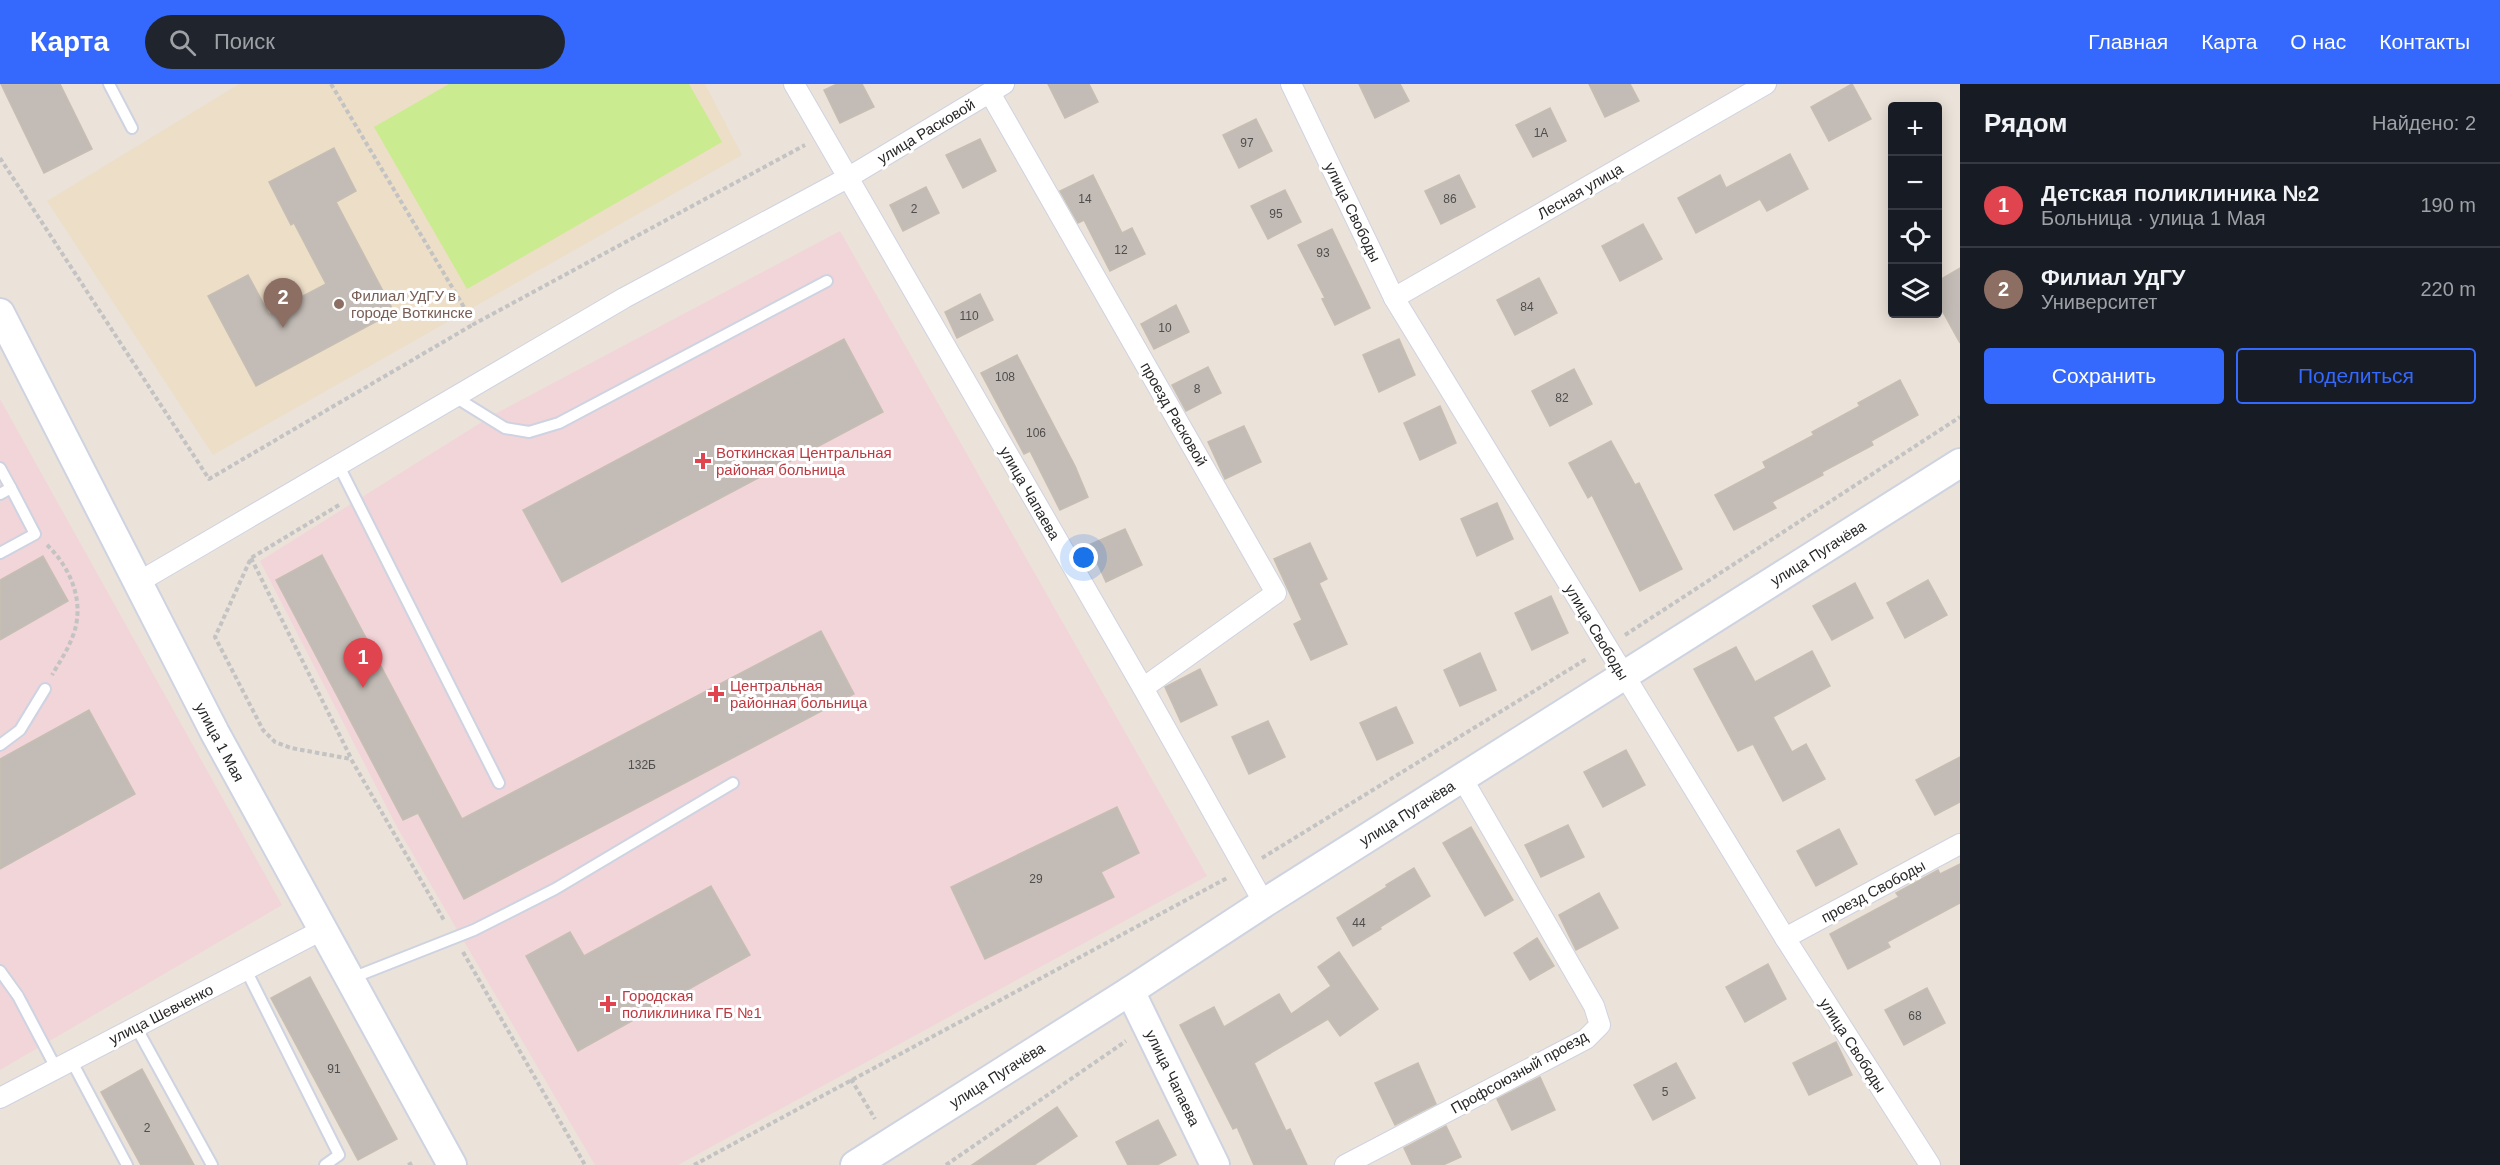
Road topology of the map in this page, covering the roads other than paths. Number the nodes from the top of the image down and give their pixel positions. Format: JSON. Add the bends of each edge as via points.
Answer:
{"nodes":[{"id":1,"x":109,"y":84,"type":"edge"},
{"id":2,"x":794,"y":84,"type":"edge"},
{"id":3,"x":1291,"y":84,"type":"edge"},
{"id":4,"x":1766,"y":84,"type":"edge"},
{"id":5,"x":997,"y":88,"type":"edge"},
{"id":6,"x":132,"y":128,"type":"dead end"},
{"id":7,"x":849,"y":177,"type":"junction"},
{"id":8,"x":827,"y":281,"type":"dead end"},
{"id":9,"x":1394,"y":298,"type":"junction"},
{"id":10,"x":0,"y":313,"type":"edge"},
{"id":11,"x":455,"y":397,"type":"junction"},
{"id":12,"x":1960,"y":463,"type":"edge"},
{"id":13,"x":339,"y":466,"type":"junction"},
{"id":14,"x":0,"y":468,"type":"edge"},
{"id":15,"x":11,"y":488,"type":"junction"},
{"id":16,"x":0,"y":494,"type":"edge"},
{"id":17,"x":0,"y":553,"type":"edge"},
{"id":18,"x":137,"y":583,"type":"junction"},
{"id":19,"x":1624,"y":676,"type":"junction"},
{"id":20,"x":1143,"y":688,"type":"junction"},
{"id":21,"x":45,"y":689,"type":"road end"},
{"id":22,"x":0,"y":746,"type":"edge"},
{"id":23,"x":1462,"y":778,"type":"junction"},
{"id":24,"x":499,"y":783,"type":"dead end"},
{"id":25,"x":733,"y":783,"type":"dead end"},
{"id":26,"x":1960,"y":844,"type":"edge"},
{"id":27,"x":1264,"y":903,"type":"junction"},
{"id":28,"x":322,"y":930,"type":"junction"},
{"id":29,"x":1785,"y":938,"type":"junction"},
{"id":30,"x":246,"y":970,"type":"junction"},
{"id":31,"x":0,"y":971,"type":"edge"},
{"id":32,"x":349,"y":979,"type":"junction"},
{"id":33,"x":1130,"y":991,"type":"junction"},
{"id":34,"x":136,"y":1027,"type":"junction"},
{"id":35,"x":63,"y":1064,"type":"junction"},
{"id":36,"x":0,"y":1098,"type":"edge"},
{"id":37,"x":127,"y":1165,"type":"edge"},
{"id":38,"x":212,"y":1165,"type":"edge"},
{"id":39,"x":324,"y":1165,"type":"edge"},
{"id":40,"x":452,"y":1165,"type":"edge"},
{"id":41,"x":855,"y":1165,"type":"edge"},
{"id":42,"x":1215,"y":1165,"type":"edge"},
{"id":43,"x":1345,"y":1165,"type":"edge"},
{"id":44,"x":1930,"y":1165,"type":"edge"}],
"edges":[{"from":1,"to":6,"type":"lane"},
{"from":2,"to":7,"type":"street","name":"улица Чапаева"},
{"from":3,"to":9,"type":"street","name":"улица Свободы"},
{"from":4,"to":9,"type":"street","name":"Лесная улица"},
{"from":5,"to":7,"type":"street","name":"улица Расковой"},
{"from":5,"to":20,"type":"street","name":"проезд Расковой","via":[[1276,593]]},
{"from":7,"to":11,"type":"street","name":"улица Расковой","via":[[624,298]]},
{"from":7,"to":20,"type":"street","name":"улица Чапаева"},
{"from":8,"to":11,"type":"lane","via":[[559,423],[529,432],[505,428]]},
{"from":9,"to":19,"type":"street","name":"улица Свободы"},
{"from":10,"to":18,"type":"main road","name":"улица 1 Мая"},
{"from":11,"to":13,"type":"street","name":"улица Расковой"},
{"from":12,"to":19,"type":"main road","name":"улица Пугачёва"},
{"from":13,"to":18,"type":"street","name":"улица Расковой"},
{"from":13,"to":24,"type":"lane"},
{"from":14,"to":15,"type":"lane"},
{"from":15,"to":16,"type":"lane"},
{"from":15,"to":17,"type":"lane","via":[[35,534]]},
{"from":18,"to":28,"type":"main road","name":"улица 1 Мая"},
{"from":19,"to":23,"type":"main road","name":"улица Пугачёва"},
{"from":19,"to":29,"type":"street","name":"улица Свободы"},
{"from":20,"to":27,"type":"street","name":"улица Чапаева"},
{"from":21,"to":22,"type":"lane","via":[[20,730]]},
{"from":23,"to":27,"type":"main road","name":"улица Пугачёва"},
{"from":23,"to":43,"type":"street","name":"Профсоюзный проезд","via":[[1594,1006],[1600,1025],[1586,1039]]},
{"from":25,"to":32,"type":"lane","via":[[555,889],[454,938]]},
{"from":26,"to":29,"type":"street","name":"проезд Свободы"},
{"from":27,"to":33,"type":"main road","name":"улица Пугачёва"},
{"from":28,"to":30,"type":"street","name":"улица Шевченко"},
{"from":28,"to":32,"type":"main road","name":"улица 1 Мая"},
{"from":29,"to":44,"type":"street","name":"улица Свободы"},
{"from":30,"to":34,"type":"street","name":"улица Шевченко"},
{"from":30,"to":39,"type":"lane","via":[[339,1155]]},
{"from":31,"to":35,"type":"lane"},
{"from":32,"to":40,"type":"main road","name":"улица 1 Мая"},
{"from":33,"to":41,"type":"main road","name":"улица Пугачёва"},
{"from":33,"to":42,"type":"main road","name":"улица Чапаева"},
{"from":34,"to":35,"type":"street","name":"улица Шевченко"},
{"from":34,"to":38,"type":"lane"},
{"from":35,"to":36,"type":"street","name":"улица Шевченко"},
{"from":35,"to":37,"type":"lane"}]}
